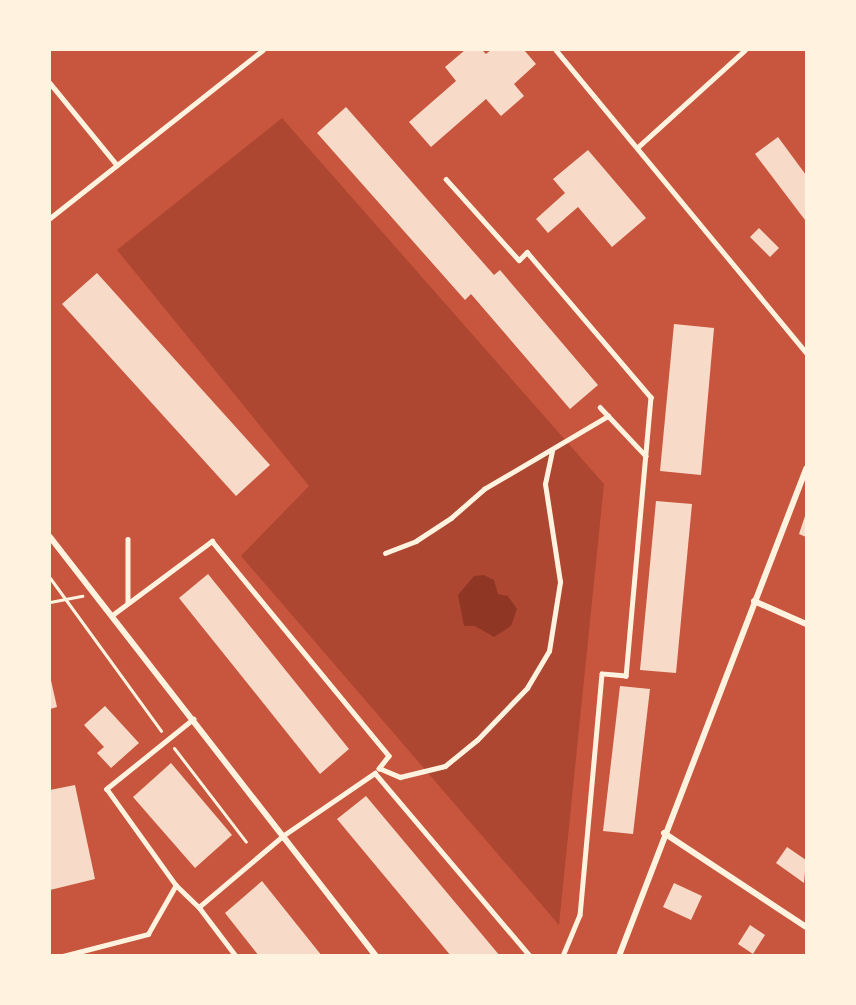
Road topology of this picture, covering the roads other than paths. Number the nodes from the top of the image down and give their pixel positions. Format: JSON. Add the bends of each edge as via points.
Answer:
{"nodes":[{"id":1,"x":263,"y":50,"type":"edge"},
{"id":2,"x":556,"y":50,"type":"edge"},
{"id":3,"x":745,"y":50,"type":"edge"},
{"id":4,"x":50,"y":83,"type":"edge"},
{"id":5,"x":638,"y":147,"type":"junction"},
{"id":6,"x":117,"y":165,"type":"junction"},
{"id":7,"x":446,"y":179,"type":"dead end"},
{"id":8,"x":50,"y":218,"type":"edge"},
{"id":9,"x":807,"y":352,"type":"edge"},
{"id":10,"x":600,"y":407,"type":"dead end"},
{"id":11,"x":608,"y":416,"type":"junction"},
{"id":12,"x":552,"y":451,"type":"junction"},
{"id":13,"x":646,"y":456,"type":"junction"},
{"id":14,"x":807,"y":469,"type":"edge"},
{"id":15,"x":50,"y":537,"type":"edge"},
{"id":16,"x":128,"y":539,"type":"dead end"},
{"id":17,"x":385,"y":554,"type":"dead end"},
{"id":18,"x":754,"y":601,"type":"junction"},
{"id":19,"x":128,"y":603,"type":"junction"},
{"id":20,"x":111,"y":616,"type":"junction"},
{"id":21,"x":807,"y":624,"type":"edge"},
{"id":22,"x":194,"y":719,"type":"junction"},
{"id":23,"x":379,"y":768,"type":"junction"},
{"id":24,"x":375,"y":773,"type":"junction"},
{"id":25,"x":664,"y":833,"type":"junction"},
{"id":26,"x":284,"y":835,"type":"junction"},
{"id":27,"x":176,"y":885,"type":"junction"},
{"id":28,"x":199,"y":907,"type":"junction"},
{"id":29,"x":807,"y":927,"type":"edge"},
{"id":30,"x":63,"y":956,"type":"edge"},
{"id":31,"x":236,"y":956,"type":"edge"},
{"id":32,"x":376,"y":956,"type":"edge"},
{"id":33,"x":530,"y":956,"type":"edge"},
{"id":34,"x":563,"y":956,"type":"edge"},
{"id":35,"x":619,"y":956,"type":"edge"}],
"edges":[{"from":1,"to":6,"type":"lane"},
{"from":2,"to":5,"type":"lane"},
{"from":3,"to":5,"type":"lane"},
{"from":4,"to":6,"type":"lane"},
{"from":5,"to":9,"type":"lane"},
{"from":6,"to":8,"type":"lane"},
{"from":7,"to":13,"type":"lane","via":[[519,260],[527,252],[651,397]]},
{"from":10,"to":11,"type":"lane"},
{"from":11,"to":12,"type":"lane"},
{"from":11,"to":13,"type":"lane"},
{"from":12,"to":17,"type":"lane","via":[[484,489],[416,541]]},
{"from":12,"to":23,"type":"lane","via":[[544,484],[560,582],[549,651],[527,688],[477,740],[445,766],[400,777]]},
{"from":13,"to":34,"type":"lane","via":[[626,676],[602,674],[580,915]]},
{"from":14,"to":18,"type":"street"},
{"from":15,"to":20,"type":"street"},
{"from":16,"to":19,"type":"lane"},
{"from":18,"to":21,"type":"street"},
{"from":18,"to":25,"type":"street"},
{"from":19,"to":20,"type":"lane"},
{"from":19,"to":23,"type":"lane","via":[[212,541],[389,756]]},
{"from":20,"to":22,"type":"street"},
{"from":22,"to":26,"type":"street"},
{"from":22,"to":27,"type":"lane","via":[[107,789]]},
{"from":23,"to":24,"type":"lane"},
{"from":24,"to":26,"type":"lane"},
{"from":24,"to":33,"type":"lane"},
{"from":25,"to":29,"type":"street"},
{"from":25,"to":35,"type":"street"},
{"from":26,"to":28,"type":"lane"},
{"from":26,"to":32,"type":"street"},
{"from":27,"to":28,"type":"lane"},
{"from":27,"to":30,"type":"lane","via":[[148,934]]},
{"from":28,"to":31,"type":"lane"}]}
